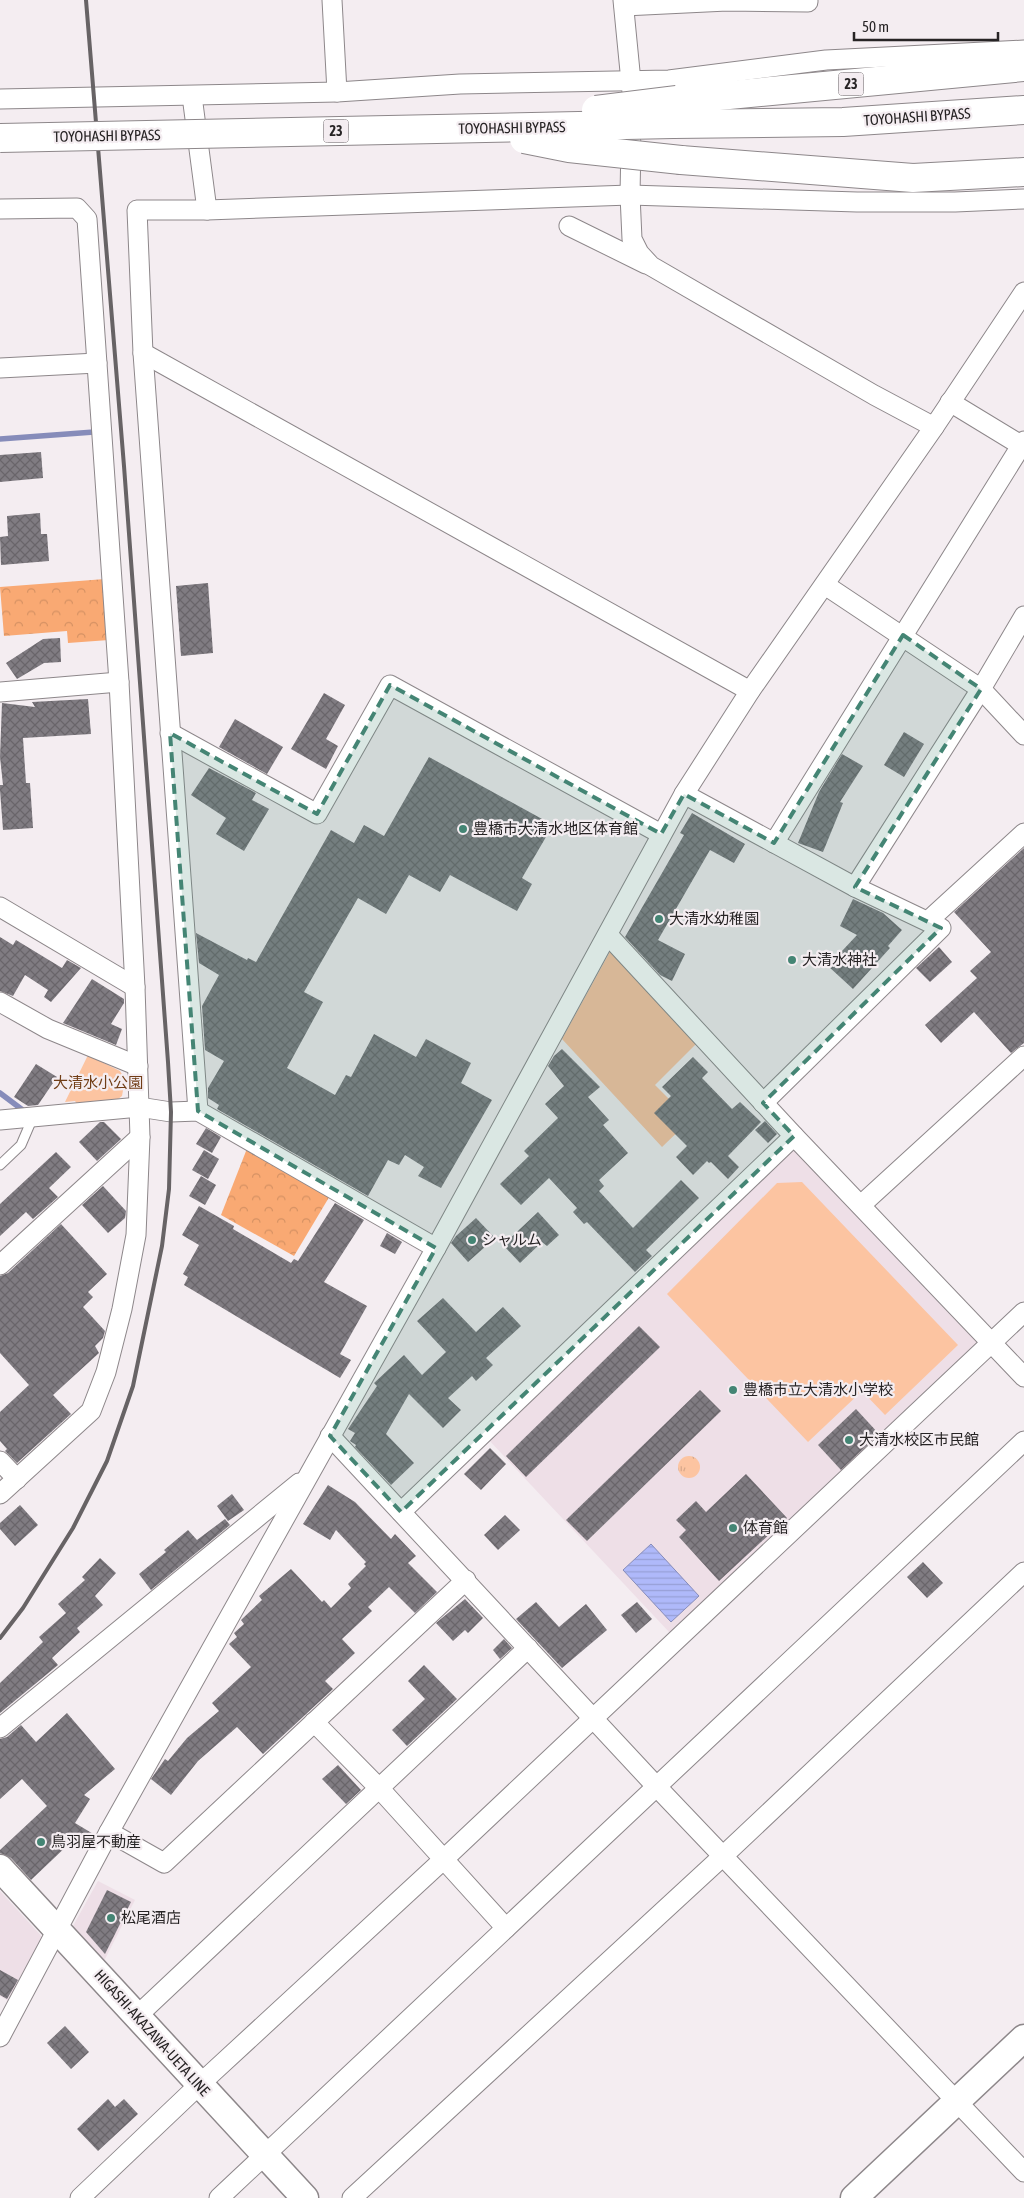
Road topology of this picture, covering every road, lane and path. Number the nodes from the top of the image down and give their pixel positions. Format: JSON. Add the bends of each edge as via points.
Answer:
{"nodes":[{"id":1,"x":332,"y":0,"type":"edge"},
{"id":2,"x":727,"y":0,"type":"edge"},
{"id":3,"x":808,"y":0,"type":"edge"},
{"id":4,"x":623,"y":3,"type":"edge"},
{"id":5,"x":1024,"y":50,"type":"edge"},
{"id":6,"x":1024,"y":67,"type":"edge"},
{"id":7,"x":632,"y":81,"type":"junction"},
{"id":8,"x":337,"y":92,"type":"junction"},
{"id":9,"x":192,"y":96,"type":"junction"},
{"id":10,"x":0,"y":99,"type":"edge"},
{"id":11,"x":1024,"y":110,"type":"edge"},
{"id":12,"x":675,"y":112,"type":"junction"},
{"id":13,"x":482,"y":129,"type":"junction"},
{"id":14,"x":338,"y":131,"type":"junction"},
{"id":15,"x":0,"y":138,"type":"edge"},
{"id":16,"x":1024,"y":172,"type":"edge"},
{"id":17,"x":630,"y":195,"type":"junction"},
{"id":18,"x":1024,"y":199,"type":"edge"},
{"id":19,"x":0,"y":209,"type":"edge"},
{"id":20,"x":207,"y":210,"type":"junction"},
{"id":21,"x":569,"y":226,"type":"dead end"},
{"id":22,"x":651,"y":266,"type":"junction"},
{"id":23,"x":1024,"y":292,"type":"edge"},
{"id":24,"x":143,"y":353,"type":"junction"},
{"id":25,"x":97,"y":363,"type":"junction"},
{"id":26,"x":0,"y":368,"type":"edge"},
{"id":27,"x":950,"y":402,"type":"junction"},
{"id":28,"x":934,"y":427,"type":"junction"},
{"id":29,"x":1023,"y":445,"type":"edge"},
{"id":30,"x":825,"y":585,"type":"junction"},
{"id":31,"x":1024,"y":616,"type":"edge"},
{"id":32,"x":903,"y":636,"type":"junction"},
{"id":33,"x":119,"y":682,"type":"junction"},
{"id":34,"x":981,"y":689,"type":"junction"},
{"id":35,"x":750,"y":691,"type":"junction"},
{"id":36,"x":0,"y":692,"type":"edge"},
{"id":37,"x":170,"y":733,"type":"junction"},
{"id":38,"x":1024,"y":735,"type":"edge"},
{"id":39,"x":684,"y":794,"type":"junction"},
{"id":40,"x":1024,"y":833,"type":"edge"},
{"id":41,"x":661,"y":834,"type":"junction"},
{"id":42,"x":774,"y":843,"type":"junction"},
{"id":43,"x":854,"y":887,"type":"junction"},
{"id":44,"x":0,"y":907,"type":"edge"},
{"id":45,"x":928,"y":921,"type":"junction"},
{"id":46,"x":608,"y":935,"type":"junction"},
{"id":47,"x":135,"y":987,"type":"junction"},
{"id":48,"x":0,"y":1002,"type":"edge"},
{"id":49,"x":1024,"y":1056,"type":"edge"},
{"id":50,"x":138,"y":1066,"type":"junction"},
{"id":51,"x":763,"y":1103,"type":"junction"},
{"id":52,"x":139,"y":1107,"type":"junction"},
{"id":53,"x":198,"y":1111,"type":"junction"},
{"id":54,"x":33,"y":1117,"type":"junction"},
{"id":55,"x":0,"y":1120,"type":"edge"},
{"id":56,"x":794,"y":1136,"type":"junction"},
{"id":57,"x":140,"y":1137,"type":"junction"},
{"id":58,"x":0,"y":1165,"type":"edge"},
{"id":59,"x":861,"y":1205,"type":"junction"},
{"id":60,"x":436,"y":1248,"type":"junction"},
{"id":61,"x":0,"y":1265,"type":"edge"},
{"id":62,"x":1024,"y":1312,"type":"edge"},
{"id":63,"x":990,"y":1343,"type":"junction"},
{"id":64,"x":1024,"y":1377,"type":"edge"},
{"id":65,"x":330,"y":1436,"type":"junction"},
{"id":66,"x":1024,"y":1441,"type":"edge"},
{"id":67,"x":0,"y":1461,"type":"edge"},
{"id":68,"x":306,"y":1478,"type":"junction"},
{"id":69,"x":17,"y":1479,"type":"junction"},
{"id":70,"x":0,"y":1494,"type":"edge"},
{"id":71,"x":402,"y":1512,"type":"junction"},
{"id":72,"x":1024,"y":1572,"type":"edge"},
{"id":73,"x":466,"y":1580,"type":"junction"},
{"id":74,"x":528,"y":1648,"type":"junction"},
{"id":75,"x":593,"y":1717,"type":"junction"},
{"id":76,"x":314,"y":1722,"type":"junction"},
{"id":77,"x":0,"y":1728,"type":"edge"},
{"id":78,"x":656,"y":1786,"type":"junction"},
{"id":79,"x":380,"y":1789,"type":"junction"},
{"id":80,"x":110,"y":1832,"type":"junction"},
{"id":81,"x":723,"y":1856,"type":"junction"},
{"id":82,"x":444,"y":1860,"type":"junction"},
{"id":83,"x":0,"y":1868,"type":"edge"},
{"id":84,"x":506,"y":1928,"type":"junction"},
{"id":85,"x":58,"y":1929,"type":"junction"},
{"id":86,"x":137,"y":2016,"type":"junction"},
{"id":87,"x":0,"y":2037,"type":"edge"},
{"id":88,"x":1024,"y":2038,"type":"edge"},
{"id":89,"x":200,"y":2084,"type":"junction"},
{"id":90,"x":957,"y":2101,"type":"junction"},
{"id":91,"x":264,"y":2156,"type":"junction"},
{"id":92,"x":1024,"y":2172,"type":"edge"},
{"id":93,"x":80,"y":2198,"type":"edge"},
{"id":94,"x":219,"y":2198,"type":"edge"},
{"id":95,"x":304,"y":2198,"type":"edge"},
{"id":96,"x":352,"y":2198,"type":"edge"},
{"id":97,"x":854,"y":2198,"type":"edge"}],
"edges":[{"from":1,"to":8,"type":"street"},
{"from":2,"to":3,"type":"street"},
{"from":2,"to":4,"type":"street"},
{"from":4,"to":7,"type":"street"},
{"from":5,"to":7,"type":"street","via":[[826,60],[669,80]]},
{"from":6,"to":12,"type":"highway","number":"23"},
{"from":7,"to":8,"type":"street","via":[[460,84]]},
{"from":7,"to":17,"type":"street"},
{"from":8,"to":9,"type":"street"},
{"from":9,"to":10,"type":"street"},
{"from":9,"to":20,"type":"street"},
{"from":11,"to":12,"type":"highway","name":"TOYOHASHI BYPASS","number":"23","via":[[843,122]]},
{"from":12,"to":13,"type":"highway","name":"TOYOHASHI BYPASS","number":"23","bridge":true},
{"from":12,"to":14,"type":"highway","number":"23","bridge":true,"via":[[616,108]]},
{"from":13,"to":14,"type":"highway","name":"TOYOHASHI BYPASS","number":"23","bridge":true},
{"from":13,"to":16,"type":"highway","number":"23","bridge":true,"via":[[568,148],[681,160],[913,178]]},
{"from":14,"to":15,"type":"highway","name":"TOYOHASHI BYPASS","number":"23","bridge":true},
{"from":17,"to":18,"type":"street","via":[[857,202]]},
{"from":17,"to":20,"type":"street"},
{"from":17,"to":22,"type":"street","via":[[632,238],[639,253]]},
{"from":19,"to":25,"type":"street","via":[[77,208],[86,219]]},
{"from":20,"to":24,"type":"street","via":[[137,210]]},
{"from":21,"to":22,"type":"street"},
{"from":22,"to":28,"type":"street"},
{"from":23,"to":27,"type":"street"},
{"from":24,"to":35,"type":"street"},
{"from":24,"to":37,"type":"street"},
{"from":25,"to":26,"type":"street"},
{"from":25,"to":33,"type":"street"},
{"from":27,"to":28,"type":"street"},
{"from":27,"to":29,"type":"street"},
{"from":28,"to":30,"type":"street"},
{"from":29,"to":32,"type":"street"},
{"from":30,"to":32,"type":"street"},
{"from":30,"to":35,"type":"street"},
{"from":31,"to":34,"type":"street"},
{"from":32,"to":34,"type":"street"},
{"from":32,"to":42,"type":"street"},
{"from":33,"to":36,"type":"street"},
{"from":33,"to":47,"type":"street"},
{"from":34,"to":38,"type":"street"},
{"from":34,"to":43,"type":"street"},
{"from":35,"to":39,"type":"street"},
{"from":37,"to":41,"type":"street","via":[[317,814],[335,789],[390,685]]},
{"from":37,"to":53,"type":"street"},
{"from":39,"to":41,"type":"street"},
{"from":39,"to":42,"type":"street"},
{"from":40,"to":45,"type":"street"},
{"from":41,"to":46,"type":"street","via":[[632,881]]},
{"from":42,"to":43,"type":"street"},
{"from":43,"to":45,"type":"street"},
{"from":44,"to":47,"type":"street"},
{"from":45,"to":51,"type":"street","via":[[941,928]]},
{"from":46,"to":51,"type":"street"},
{"from":46,"to":60,"type":"street","via":[[560,1012]]},
{"from":47,"to":50,"type":"street"},
{"from":48,"to":50,"type":"street","via":[[48,1029]]},
{"from":49,"to":59,"type":"street"},
{"from":50,"to":52,"type":"street"},
{"from":51,"to":56,"type":"street"},
{"from":52,"to":53,"type":"street","via":[[171,1112]]},
{"from":52,"to":54,"type":"street"},
{"from":52,"to":57,"type":"street"},
{"from":53,"to":60,"type":"street"},
{"from":54,"to":55,"type":"street"},
{"from":54,"to":58,"type":"lane","via":[[21,1145]]},
{"from":56,"to":59,"type":"street"},
{"from":56,"to":71,"type":"street"},
{"from":57,"to":61,"type":"street"},
{"from":57,"to":69,"type":"street","via":[[136,1235],[106,1372],[91,1411]]},
{"from":59,"to":63,"type":"street"},
{"from":60,"to":65,"type":"street"},
{"from":62,"to":63,"type":"street"},
{"from":63,"to":64,"type":"street"},
{"from":63,"to":75,"type":"street"},
{"from":65,"to":68,"type":"street"},
{"from":65,"to":71,"type":"street"},
{"from":66,"to":78,"type":"street"},
{"from":67,"to":69,"type":"street"},
{"from":68,"to":77,"type":"street"},
{"from":68,"to":80,"type":"street"},
{"from":69,"to":70,"type":"street"},
{"from":71,"to":73,"type":"street"},
{"from":72,"to":81,"type":"street"},
{"from":73,"to":74,"type":"street"},
{"from":73,"to":76,"type":"street"},
{"from":74,"to":75,"type":"street"},
{"from":74,"to":79,"type":"street"},
{"from":75,"to":78,"type":"street"},
{"from":75,"to":82,"type":"street"},
{"from":76,"to":79,"type":"street"},
{"from":76,"to":80,"type":"street","via":[[164,1863]]},
{"from":78,"to":81,"type":"street"},
{"from":78,"to":84,"type":"street"},
{"from":79,"to":82,"type":"street"},
{"from":79,"to":86,"type":"street"},
{"from":80,"to":85,"type":"street"},
{"from":81,"to":90,"type":"street"},
{"from":81,"to":96,"type":"street"},
{"from":82,"to":84,"type":"street"},
{"from":82,"to":89,"type":"street"},
{"from":83,"to":85,"type":"main road","name":"HIGASHI-AKAZAWA-UETA LINE"},
{"from":84,"to":91,"type":"street"},
{"from":85,"to":86,"type":"main road","name":"HIGASHI-AKAZAWA-UETA LINE"},
{"from":85,"to":87,"type":"street"},
{"from":86,"to":89,"type":"main road","name":"HIGASHI-AKAZAWA-UETA LINE"},
{"from":88,"to":90,"type":"main road"},
{"from":89,"to":91,"type":"main road","name":"HIGASHI-AKAZAWA-UETA LINE"},
{"from":89,"to":93,"type":"street"},
{"from":90,"to":92,"type":"street"},
{"from":90,"to":97,"type":"main road"},
{"from":91,"to":94,"type":"street"},
{"from":91,"to":95,"type":"main road","name":"HIGASHI-AKAZAWA-UETA LINE"}]}
